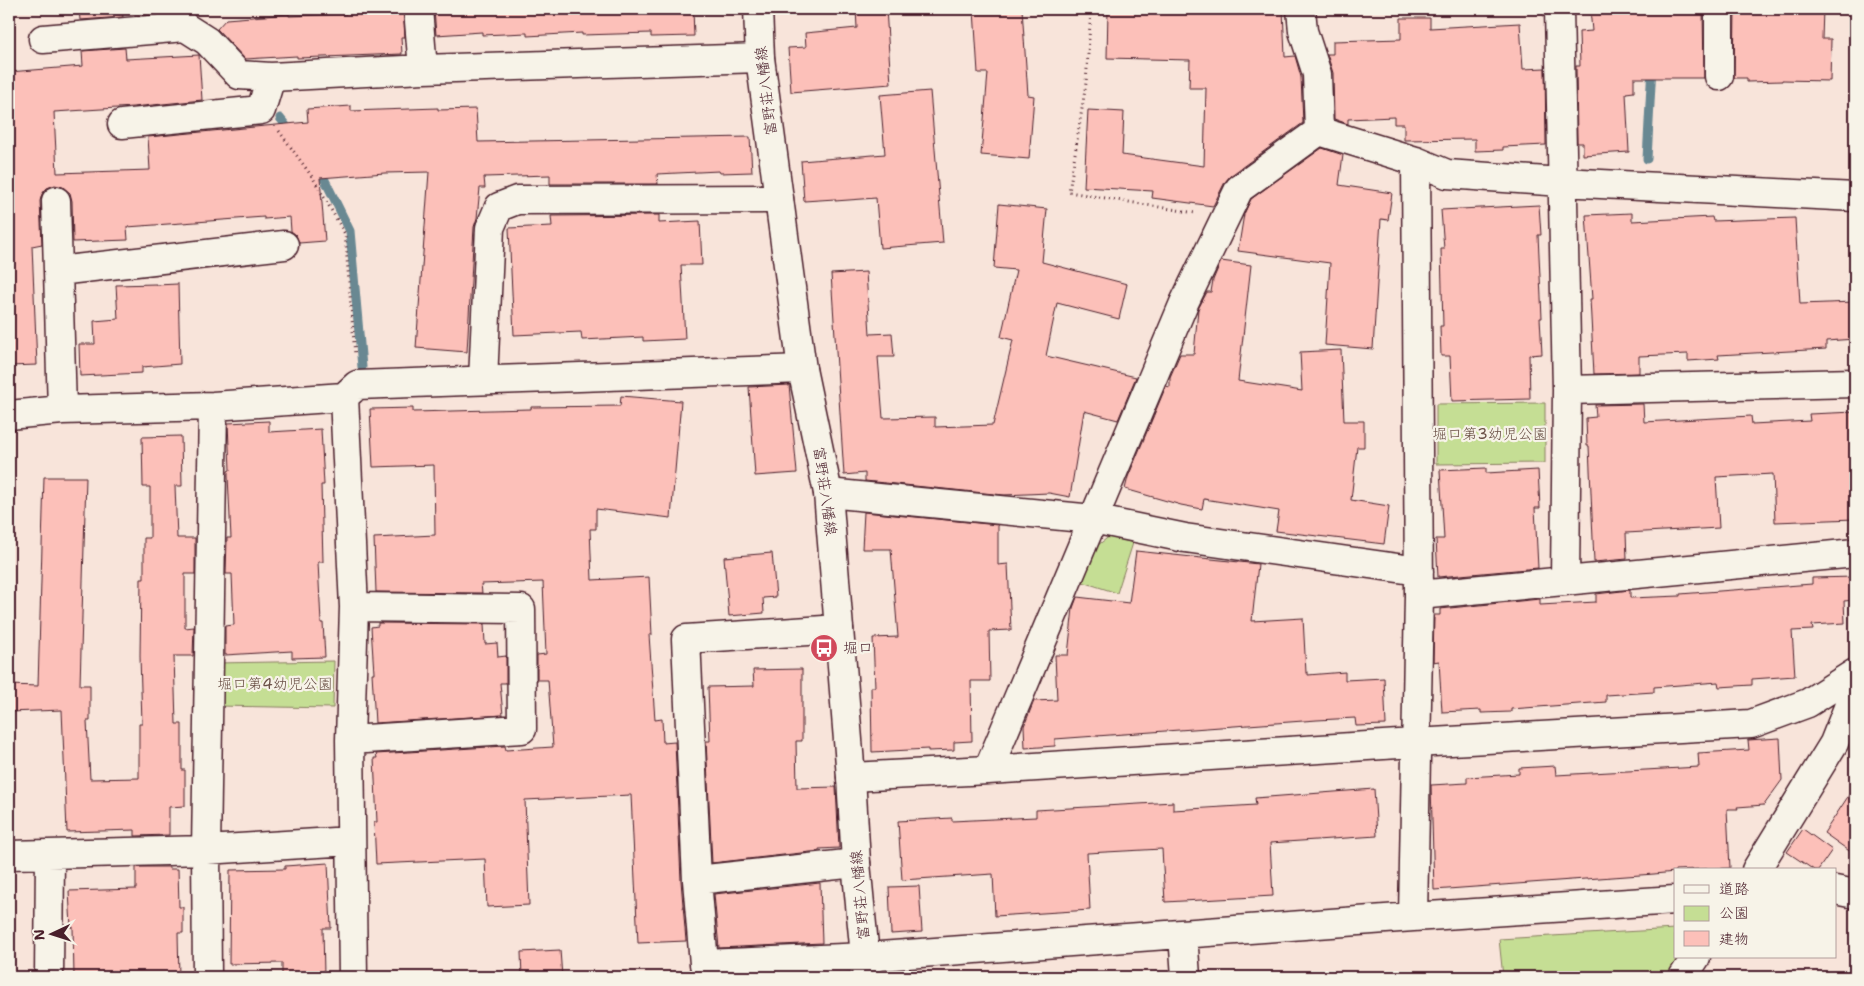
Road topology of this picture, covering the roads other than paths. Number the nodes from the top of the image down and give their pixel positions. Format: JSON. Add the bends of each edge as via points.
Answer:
{"nodes":[{"id":1,"x":418,"y":9,"type":"edge"},
{"id":2,"x":758,"y":9,"type":"edge"},
{"id":3,"x":1301,"y":9,"type":"edge"},
{"id":4,"x":1559,"y":9,"type":"edge"},
{"id":5,"x":1720,"y":9,"type":"edge"},
{"id":6,"x":178,"y":18,"type":"edge"},
{"id":7,"x":43,"y":39,"type":"dead end"},
{"id":8,"x":760,"y":58,"type":"junction"},
{"id":9,"x":423,"y":69,"type":"junction"},
{"id":10,"x":1719,"y":76,"type":"dead end"},
{"id":11,"x":270,"y":77,"type":"junction"},
{"id":12,"x":122,"y":124,"type":"dead end"},
{"id":13,"x":1319,"y":130,"type":"junction"},
{"id":14,"x":1416,"y":161,"type":"junction"},
{"id":15,"x":1562,"y":182,"type":"junction"},
{"id":16,"x":1855,"y":197,"type":"edge"},
{"id":17,"x":779,"y":199,"type":"junction"},
{"id":18,"x":56,"y":201,"type":"dead end"},
{"id":19,"x":284,"y":245,"type":"dead end"},
{"id":20,"x":58,"y":271,"type":"junction"},
{"id":21,"x":802,"y":368,"type":"junction"},
{"id":22,"x":483,"y":380,"type":"junction"},
{"id":23,"x":1855,"y":383,"type":"edge"},
{"id":24,"x":1567,"y":390,"type":"junction"},
{"id":25,"x":351,"y":391,"type":"junction"},
{"id":26,"x":213,"y":406,"type":"junction"},
{"id":27,"x":62,"y":410,"type":"junction"},
{"id":28,"x":9,"y":415,"type":"edge"},
{"id":29,"x":828,"y":492,"type":"junction"},
{"id":30,"x":1093,"y":519,"type":"junction"},
{"id":31,"x":1855,"y":553,"type":"edge"},
{"id":32,"x":1565,"y":581,"type":"junction"},
{"id":33,"x":1419,"y":583,"type":"junction"},
{"id":34,"x":354,"y":607,"type":"junction"},
{"id":35,"x":840,"y":629,"type":"junction"},
{"id":36,"x":1855,"y":673,"type":"edge"},
{"id":37,"x":1855,"y":690,"type":"edge"},
{"id":38,"x":350,"y":740,"type":"junction"},
{"id":39,"x":1415,"y":743,"type":"junction"},
{"id":40,"x":988,"y":770,"type":"junction"},
{"id":41,"x":851,"y":777,"type":"junction"},
{"id":42,"x":350,"y":841,"type":"junction"},
{"id":43,"x":206,"y":850,"type":"junction"},
{"id":44,"x":50,"y":854,"type":"junction"},
{"id":45,"x":9,"y":855,"type":"edge"},
{"id":46,"x":856,"y":863,"type":"junction"},
{"id":47,"x":1757,"y":868,"type":"edge"},
{"id":48,"x":696,"y":880,"type":"junction"},
{"id":49,"x":1836,"y":890,"type":"edge"},
{"id":50,"x":1855,"y":894,"type":"edge"},
{"id":51,"x":1674,"y":900,"type":"edge"},
{"id":52,"x":1413,"y":917,"type":"junction"},
{"id":53,"x":1183,"y":934,"type":"junction"},
{"id":54,"x":1695,"y":958,"type":"edge"},
{"id":55,"x":866,"y":967,"type":"edge"},
{"id":56,"x":49,"y":977,"type":"edge"},
{"id":57,"x":207,"y":977,"type":"edge"},
{"id":58,"x":353,"y":977,"type":"edge"},
{"id":59,"x":1186,"y":977,"type":"edge"},
{"id":60,"x":1684,"y":977,"type":"edge"}],
"edges":[{"from":1,"to":9,"type":"street"},
{"from":2,"to":8,"type":"street","name":"富野荘八幡線"},
{"from":3,"to":13,"type":"street","via":[[1303,31],[1317,74]]},
{"from":4,"to":15,"type":"street"},
{"from":5,"to":10,"type":"street"},
{"from":6,"to":7,"type":"street"},
{"from":6,"to":11,"type":"street","via":[[207,41],[239,75]]},
{"from":8,"to":9,"type":"street"},
{"from":8,"to":17,"type":"street","name":"富野荘八幡線"},
{"from":9,"to":11,"type":"street"},
{"from":11,"to":12,"type":"street","via":[[261,110]]},
{"from":13,"to":14,"type":"street"},
{"from":13,"to":30,"type":"street","via":[[1239,189],[1184,303]]},
{"from":14,"to":15,"type":"street","via":[[1447,174]]},
{"from":14,"to":33,"type":"street"},
{"from":15,"to":16,"type":"street"},
{"from":15,"to":24,"type":"street"},
{"from":17,"to":21,"type":"street","name":"富野荘八幡線"},
{"from":17,"to":22,"type":"street","via":[[517,200],[500,207],[490,228]]},
{"from":18,"to":20,"type":"street"},
{"from":19,"to":20,"type":"street"},
{"from":20,"to":27,"type":"street"},
{"from":21,"to":22,"type":"street"},
{"from":21,"to":29,"type":"street","name":"富野荘八幡線"},
{"from":22,"to":25,"type":"street"},
{"from":23,"to":24,"type":"street"},
{"from":24,"to":32,"type":"street"},
{"from":25,"to":26,"type":"street"},
{"from":25,"to":34,"type":"street"},
{"from":26,"to":27,"type":"street"},
{"from":26,"to":43,"type":"street"},
{"from":27,"to":28,"type":"street"},
{"from":29,"to":30,"type":"street"},
{"from":29,"to":35,"type":"street","name":"富野荘八幡線"},
{"from":30,"to":33,"type":"street"},
{"from":30,"to":40,"type":"street"},
{"from":31,"to":32,"type":"street"},
{"from":32,"to":33,"type":"street"},
{"from":33,"to":39,"type":"street"},
{"from":34,"to":38,"type":"street"},
{"from":34,"to":38,"type":"street","via":[[521,609],[522,729]]},
{"from":35,"to":41,"type":"street","name":"富野荘八幡線"},
{"from":35,"to":48,"type":"street","via":[[686,639]]},
{"from":36,"to":39,"type":"street","via":[[1808,703],[1752,724]]},
{"from":37,"to":47,"type":"street","via":[[1834,743]]},
{"from":38,"to":42,"type":"street"},
{"from":39,"to":40,"type":"street"},
{"from":39,"to":52,"type":"street"},
{"from":40,"to":41,"type":"street"},
{"from":41,"to":46,"type":"street","name":"富野荘八幡線"},
{"from":42,"to":43,"type":"street"},
{"from":42,"to":58,"type":"street"},
{"from":43,"to":44,"type":"street"},
{"from":43,"to":57,"type":"street"},
{"from":44,"to":45,"type":"street"},
{"from":44,"to":56,"type":"street"},
{"from":46,"to":48,"type":"street"},
{"from":46,"to":55,"type":"street","name":"富野荘八幡線"},
{"from":48,"to":55,"type":"street","via":[[704,964]]},
{"from":49,"to":50,"type":"street"},
{"from":51,"to":52,"type":"street"},
{"from":52,"to":53,"type":"street"},
{"from":53,"to":55,"type":"street"},
{"from":53,"to":59,"type":"street"},
{"from":54,"to":60,"type":"street"}]}
